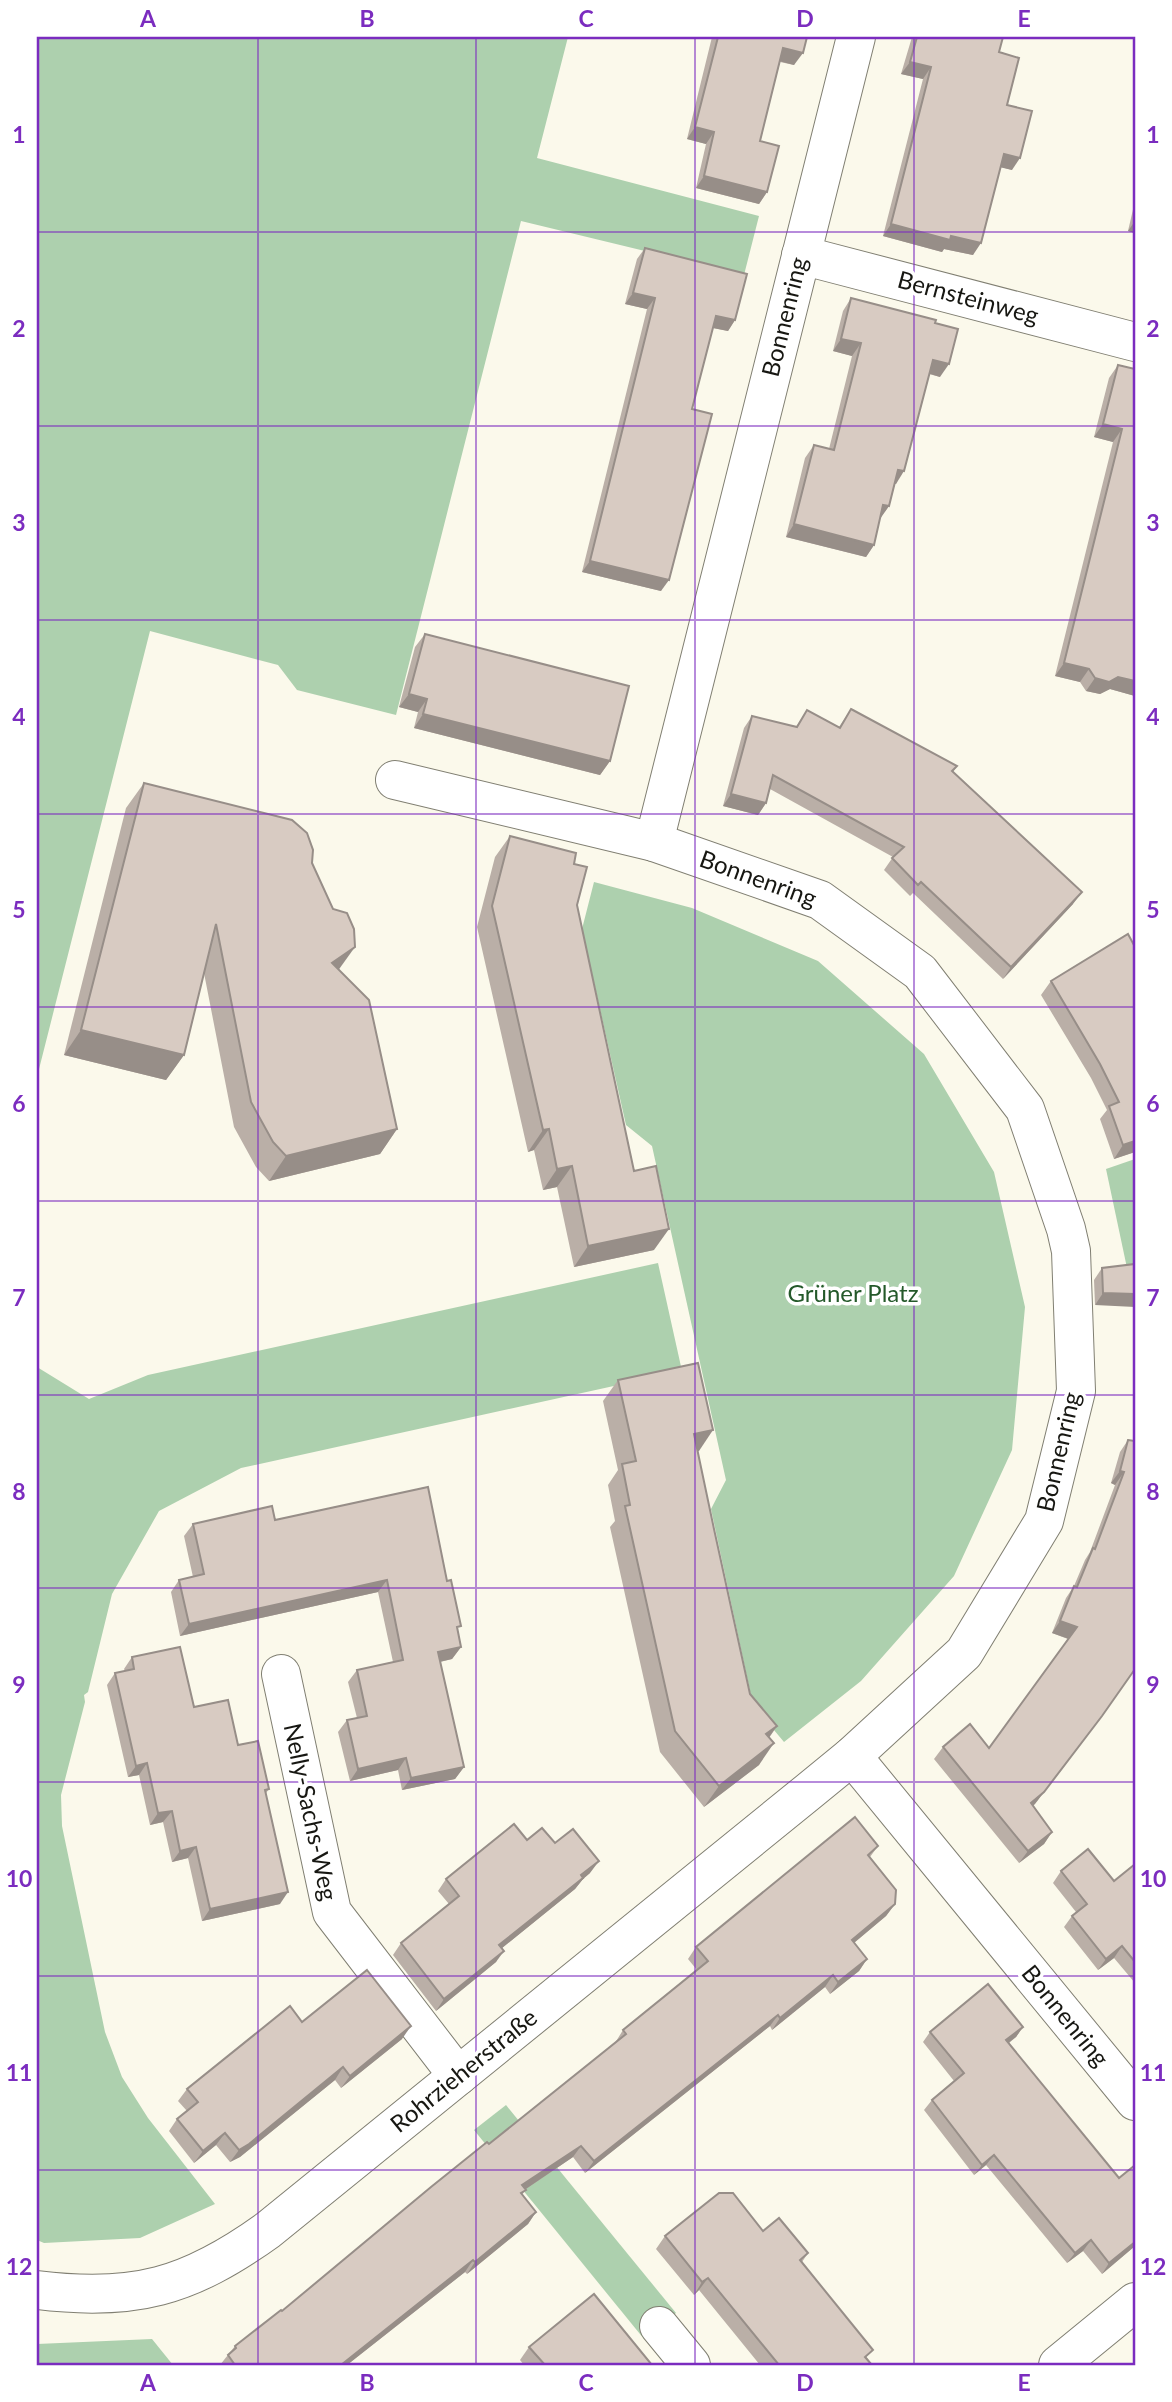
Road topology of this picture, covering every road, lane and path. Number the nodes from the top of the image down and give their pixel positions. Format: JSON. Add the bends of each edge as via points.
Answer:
{"nodes":[{"id":1,"x":856,"y":37,"type":"edge"},
{"id":2,"x":801,"y":254,"type":"junction"},
{"id":3,"x":1135,"y":342,"type":"edge"},
{"id":4,"x":395,"y":780,"type":"dead end"},
{"id":5,"x":654,"y":842,"type":"junction"},
{"id":6,"x":281,"y":1674,"type":"dead end"},
{"id":7,"x":852,"y":1756,"type":"junction"},
{"id":8,"x":458,"y":2076,"type":"junction"},
{"id":9,"x":1135,"y":2101,"type":"edge"},
{"id":10,"x":37,"y":2290,"type":"edge"},
{"id":11,"x":1135,"y":2302,"type":"edge"},
{"id":12,"x":659,"y":2326,"type":"dead end"},
{"id":13,"x":691,"y":2365,"type":"edge"},
{"id":14,"x":1058,"y":2365,"type":"edge"}],
"edges":[{"from":1,"to":2,"type":"street","name":"Bonnenring"},
{"from":2,"to":3,"type":"street","name":"Bernsteinweg"},
{"from":2,"to":5,"type":"street","name":"Bonnenring"},
{"from":4,"to":5,"type":"street","name":"Bonnenring"},
{"from":5,"to":7,"type":"street","name":"Bonnenring","via":[[820,900],[920,972],[1026,1109],[1071,1251],[1076,1391],[1044,1521],[964,1653]]},
{"from":6,"to":8,"type":"street","name":"Nelly-Sachs-Weg","via":[[332,1912]]},
{"from":7,"to":8,"type":"street","name":"Rohrzieherstraße"},
{"from":7,"to":9,"type":"street","name":"Bonnenring"},
{"from":8,"to":10,"type":"street","name":"Rohrzieherstraße","via":[[268,2230],[215,2265],[184,2280],[138,2291],[96,2295]]},
{"from":11,"to":14,"type":"street"},
{"from":12,"to":13,"type":"street"}]}
